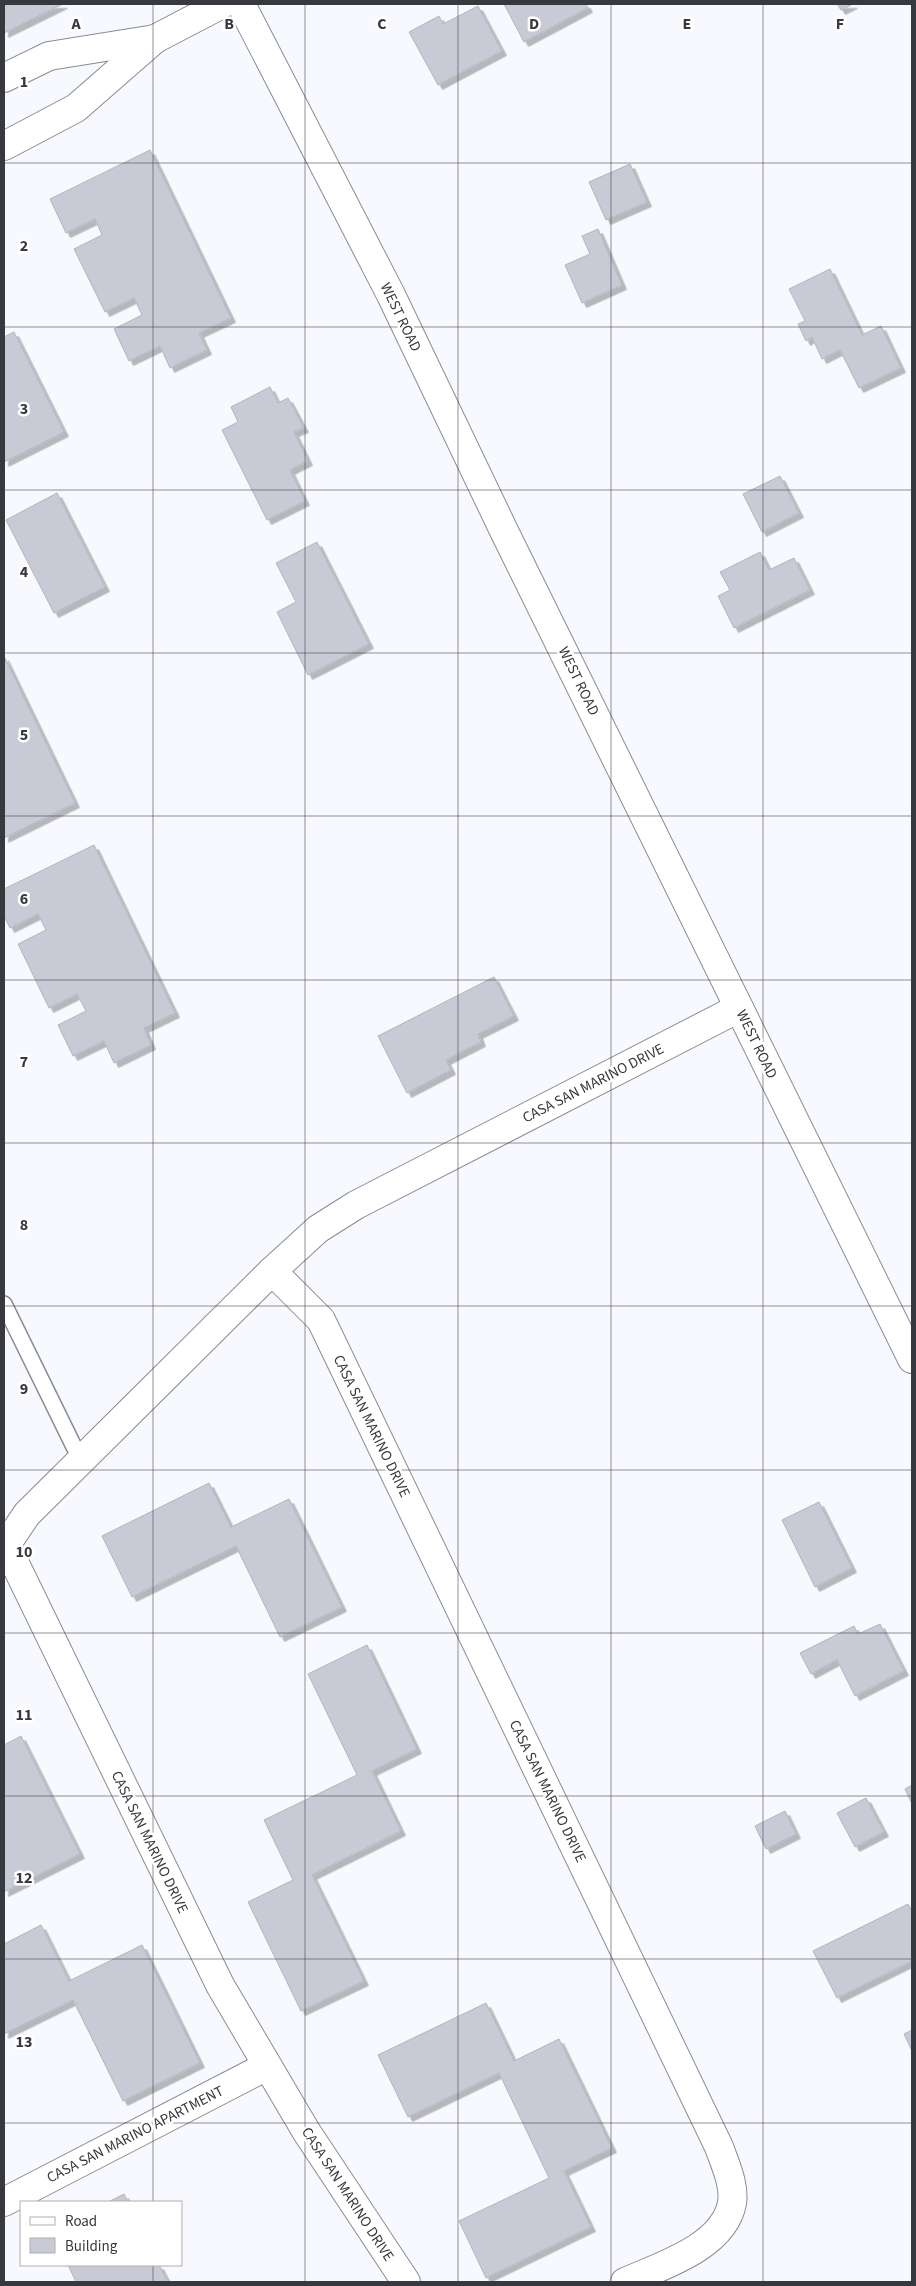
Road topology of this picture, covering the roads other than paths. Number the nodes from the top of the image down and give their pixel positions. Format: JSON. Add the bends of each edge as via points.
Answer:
{"nodes":[{"id":1,"x":222,"y":4,"type":"edge"},
{"id":2,"x":242,"y":4,"type":"edge"},
{"id":3,"x":155,"y":39,"type":"junction"},
{"id":4,"x":4,"y":78,"type":"edge"},
{"id":5,"x":4,"y":146,"type":"edge"},
{"id":6,"x":740,"y":1008,"type":"junction"},
{"id":7,"x":272,"y":1271,"type":"junction"},
{"id":8,"x":4,"y":1304,"type":"edge"},
{"id":9,"x":912,"y":1359,"type":"edge"},
{"id":10,"x":81,"y":1461,"type":"junction"},
{"id":11,"x":5,"y":1543,"type":"edge"},
{"id":12,"x":267,"y":2066,"type":"junction"},
{"id":13,"x":4,"y":2202,"type":"edge"},
{"id":14,"x":406,"y":2282,"type":"edge"},
{"id":15,"x":625,"y":2282,"type":"edge"}],
"edges":[{"from":1,"to":3,"type":"street"},
{"from":2,"to":6,"type":"street","name":"WEST ROAD","via":[[391,295]]},
{"from":3,"to":4,"type":"street","via":[[49,56]]},
{"from":3,"to":5,"type":"street","via":[[76,108]]},
{"from":6,"to":7,"type":"street","name":"CASA SAN MARINO DRIVE","via":[[356,1205],[318,1229]]},
{"from":6,"to":9,"type":"street","name":"WEST ROAD"},
{"from":7,"to":10,"type":"street","name":"CASA SAN MARINO DRIVE"},
{"from":7,"to":15,"type":"street","name":"CASA SAN MARINO DRIVE","via":[[321,1320],[715,2138],[729,2174],[732,2202],[726,2222],[707,2242]]},
{"from":8,"to":10,"type":"lane"},
{"from":10,"to":11,"type":"street","name":"CASA SAN MARINO DRIVE","via":[[27,1514]]},
{"from":11,"to":12,"type":"street","name":"CASA SAN MARINO DRIVE","via":[[220,1986]]},
{"from":12,"to":13,"type":"street","name":"CASA SAN MARINO APARTMENT"},
{"from":12,"to":14,"type":"street","name":"CASA SAN MARINO DRIVE"}]}
